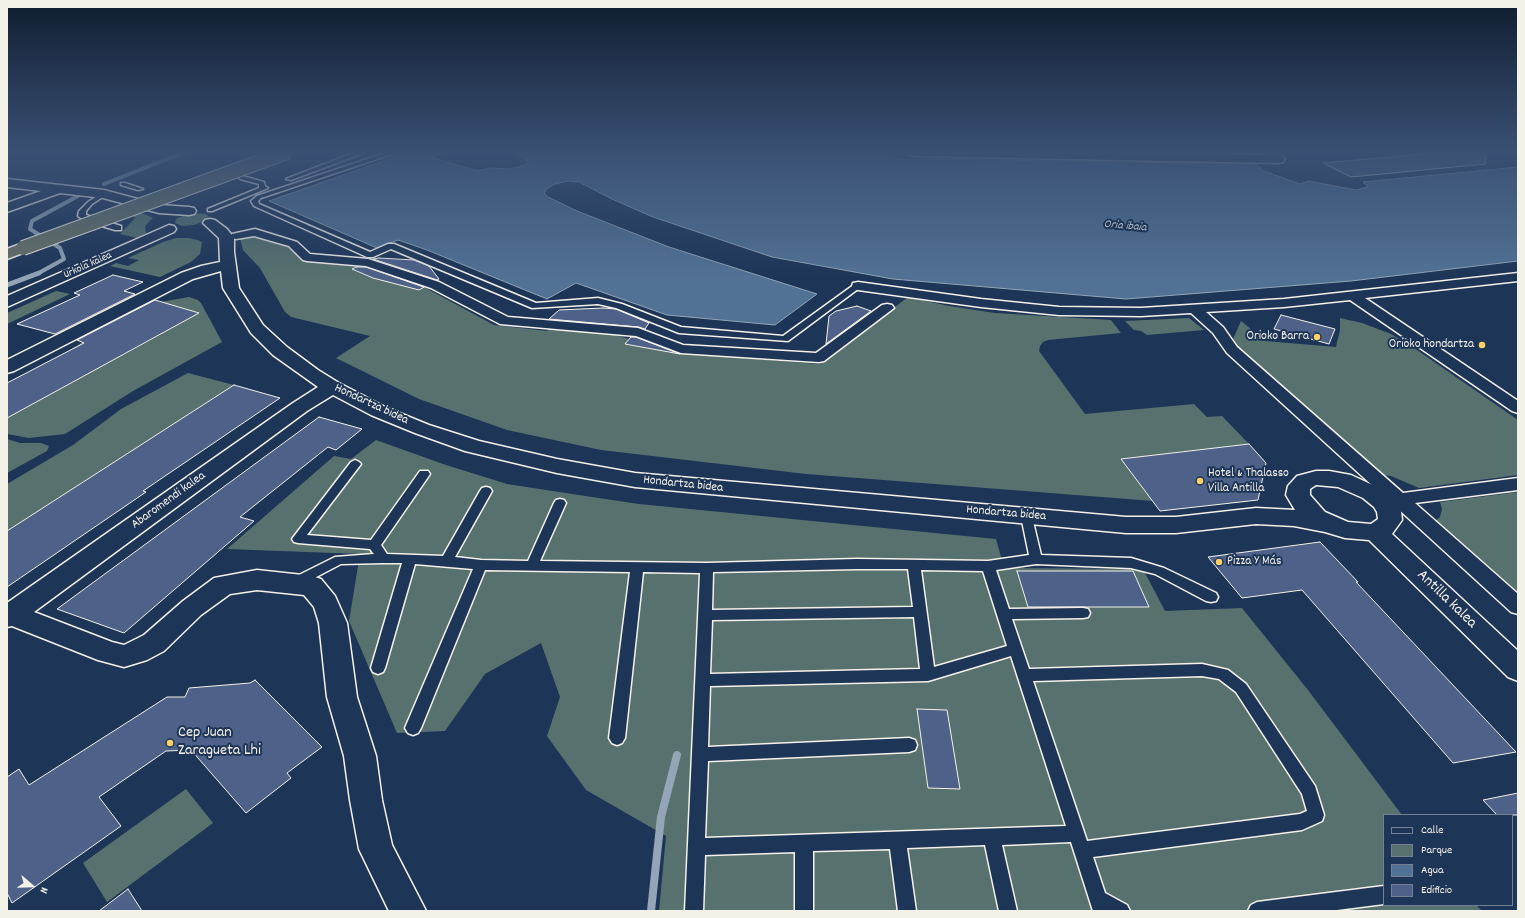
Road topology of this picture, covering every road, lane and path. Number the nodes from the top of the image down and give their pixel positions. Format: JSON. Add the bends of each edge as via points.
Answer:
{"nodes":[{"id":1,"x":43,"y":195,"type":"edge"},
{"id":2,"x":103,"y":195,"type":"edge"},
{"id":3,"x":106,"y":195,"type":"edge"},
{"id":4,"x":153,"y":195,"type":"edge"},
{"id":5,"x":163,"y":195,"type":"edge"},
{"id":6,"x":245,"y":195,"type":"edge"},
{"id":7,"x":266,"y":195,"type":"edge"},
{"id":8,"x":7,"y":208,"type":"edge"},
{"id":9,"x":170,"y":222,"type":"junction"},
{"id":10,"x":214,"y":225,"type":"junction"},
{"id":11,"x":118,"y":228,"type":"dead end"},
{"id":12,"x":12,"y":247,"type":"edge"},
{"id":13,"x":227,"y":265,"type":"junction"},
{"id":14,"x":1518,"y":277,"type":"edge"},
{"id":15,"x":858,"y":286,"type":"joint"},
{"id":16,"x":1354,"y":296,"type":"junction"},
{"id":17,"x":7,"y":302,"type":"edge"},
{"id":18,"x":887,"y":308,"type":"dead end"},
{"id":19,"x":1195,"y":309,"type":"junction"},
{"id":20,"x":7,"y":367,"type":"edge"},
{"id":21,"x":332,"y":387,"type":"junction"},
{"id":22,"x":1518,"y":408,"type":"edge"},
{"id":23,"x":355,"y":464,"type":"dead end"},
{"id":24,"x":424,"y":474,"type":"dead end"},
{"id":25,"x":1518,"y":484,"type":"edge"},
{"id":26,"x":486,"y":491,"type":"dead end"},
{"id":27,"x":1298,"y":495,"type":"junction"},
{"id":28,"x":1391,"y":500,"type":"junction"},
{"id":29,"x":560,"y":503,"type":"dead end"},
{"id":30,"x":1028,"y":516,"type":"junction"},
{"id":31,"x":1256,"y":516,"type":"junction"},
{"id":32,"x":1329,"y":524,"type":"junction"},
{"id":33,"x":1375,"y":532,"type":"junction"},
{"id":34,"x":374,"y":545,"type":"junction"},
{"id":35,"x":383,"y":558,"type":"junction"},
{"id":36,"x":410,"y":559,"type":"junction"},
{"id":37,"x":1036,"y":559,"type":"junction"},
{"id":38,"x":447,"y":561,"type":"junction"},
{"id":39,"x":914,"y":564,"type":"junction"},
{"id":40,"x":481,"y":565,"type":"junction"},
{"id":41,"x":532,"y":566,"type":"junction"},
{"id":42,"x":988,"y":566,"type":"junction"},
{"id":43,"x":637,"y":568,"type":"junction"},
{"id":44,"x":707,"y":568,"type":"junction"},
{"id":45,"x":292,"y":584,"type":"junction"},
{"id":46,"x":1211,"y":597,"type":"dead end"},
{"id":47,"x":1518,"y":606,"type":"edge"},
{"id":48,"x":920,"y":612,"type":"junction"},
{"id":49,"x":1083,"y":613,"type":"dead end"},
{"id":50,"x":1004,"y":614,"type":"junction"},
{"id":51,"x":706,"y":615,"type":"junction"},
{"id":52,"x":9,"y":616,"type":"edge"},
{"id":53,"x":1016,"y":649,"type":"junction"},
{"id":54,"x":378,"y":668,"type":"dead end"},
{"id":55,"x":1518,"y":668,"type":"edge"},
{"id":56,"x":1024,"y":674,"type":"junction"},
{"id":57,"x":928,"y":675,"type":"junction"},
{"id":58,"x":703,"y":680,"type":"junction"},
{"id":59,"x":413,"y":728,"type":"dead end"},
{"id":60,"x":617,"y":738,"type":"dead end"},
{"id":61,"x":909,"y":745,"type":"dead end"},
{"id":62,"x":701,"y":754,"type":"junction"},
{"id":63,"x":992,"y":837,"type":"junction"},
{"id":64,"x":897,"y":840,"type":"junction"},
{"id":65,"x":1079,"y":842,"type":"junction"},
{"id":66,"x":804,"y":843,"type":"junction"},
{"id":67,"x":697,"y":847,"type":"junction"},
{"id":68,"x":1383,"y":895,"type":"edge"},
{"id":69,"x":1100,"y":905,"type":"edge"},
{"id":70,"x":408,"y":911,"type":"edge"},
{"id":71,"x":694,"y":911,"type":"edge"},
{"id":72,"x":804,"y":911,"type":"edge"},
{"id":73,"x":907,"y":911,"type":"edge"},
{"id":74,"x":1008,"y":911,"type":"edge"},
{"id":75,"x":1122,"y":911,"type":"edge"},
{"id":76,"x":1257,"y":911,"type":"edge"}],
"edges":[{"from":1,"to":8,"type":"street"},
{"from":2,"to":11,"type":"lane","via":[[90,203],[82,216]]},
{"from":3,"to":9,"type":"street"},
{"from":4,"to":12,"type":"highway"},
{"from":5,"to":12,"type":"highway","bridge":true},
{"from":6,"to":10,"type":"lane"},
{"from":7,"to":15,"type":"lane","via":[[254,201],[256,205],[370,255],[391,246],[535,306],[598,301],[619,306],[678,330],[785,339]]},
{"from":9,"to":10,"type":"street","name":"Urkola kalea","via":[[189,211]]},
{"from":9,"to":17,"type":"street","name":"Urkola kalea"},
{"from":10,"to":13,"type":"street","name":"Hondartza bidea","via":[[227,238]]},
{"from":10,"to":18,"type":"street","via":[[255,232],[293,244],[307,257],[368,263],[435,285],[505,320],[638,332],[681,349],[820,358]]},
{"from":13,"to":20,"type":"street","via":[[187,276]]},
{"from":13,"to":21,"type":"street","name":"Hondartza bidea","via":[[232,288],[257,329],[280,351]]},
{"from":14,"to":16,"type":"street"},
{"from":15,"to":19,"type":"street","via":[[1059,311],[1141,312]]},
{"from":16,"to":19,"type":"street"},
{"from":16,"to":22,"type":"street"},
{"from":19,"to":28,"type":"street","via":[[1218,330],[1232,350]]},
{"from":21,"to":30,"type":"street","name":"Hondartza bidea","via":[[378,411],[422,429],[473,446],[558,466],[634,480]]},
{"from":21,"to":52,"type":"street","name":"Abaromendi kalea","via":[[300,407]]},
{"from":23,"to":34,"type":"lane","via":[[298,539]]},
{"from":24,"to":34,"type":"lane"},
{"from":25,"to":28,"type":"street"},
{"from":26,"to":38,"type":"lane"},
{"from":27,"to":28,"type":"street","via":[[1299,486],[1305,481],[1329,478],[1343,480]]},
{"from":27,"to":31,"type":"street","via":[[1286,505]]},
{"from":27,"to":32,"type":"street","via":[[1307,510]]},
{"from":28,"to":33,"type":"street","via":[[1390,520],[1385,528]]},
{"from":28,"to":47,"type":"street"},
{"from":29,"to":41,"type":"lane"},
{"from":30,"to":31,"type":"street","name":"Hondartza bidea","via":[[1126,525],[1176,525]]},
{"from":30,"to":37,"type":"lane"},
{"from":31,"to":32,"type":"street","via":[[1294,518]]},
{"from":32,"to":33,"type":"street","via":[[1345,530]]},
{"from":33,"to":55,"type":"street","name":"Antilla kalea"},
{"from":34,"to":35,"type":"lane"},
{"from":35,"to":36,"type":"lane"},
{"from":35,"to":45,"type":"lane","via":[[339,560]]},
{"from":36,"to":38,"type":"lane"},
{"from":36,"to":54,"type":"lane"},
{"from":37,"to":42,"type":"lane"},
{"from":37,"to":46,"type":"lane","via":[[1131,563],[1159,571]]},
{"from":38,"to":40,"type":"lane"},
{"from":39,"to":42,"type":"lane"},
{"from":39,"to":44,"type":"lane"},
{"from":39,"to":48,"type":"lane"},
{"from":40,"to":41,"type":"lane"},
{"from":40,"to":59,"type":"lane"},
{"from":41,"to":43,"type":"lane"},
{"from":42,"to":50,"type":"lane"},
{"from":43,"to":44,"type":"lane"},
{"from":43,"to":60,"type":"lane"},
{"from":44,"to":51,"type":"lane"},
{"from":45,"to":52,"type":"street","via":[[257,580],[223,585],[192,608],[154,643],[124,656]]},
{"from":45,"to":70,"type":"street","via":[[312,586],[326,603],[333,624],[342,698],[360,756],[376,849]]},
{"from":48,"to":51,"type":"lane"},
{"from":48,"to":57,"type":"lane"},
{"from":49,"to":50,"type":"lane"},
{"from":50,"to":53,"type":"lane"},
{"from":51,"to":58,"type":"lane"},
{"from":53,"to":56,"type":"lane"},
{"from":53,"to":57,"type":"lane"},
{"from":56,"to":65,"type":"lane"},
{"from":56,"to":65,"type":"lane","via":[[1202,670],[1223,674],[1241,688],[1309,791],[1316,815],[1302,822]]},
{"from":57,"to":58,"type":"lane"},
{"from":58,"to":62,"type":"lane"},
{"from":61,"to":62,"type":"lane"},
{"from":62,"to":67,"type":"lane"},
{"from":63,"to":64,"type":"lane"},
{"from":63,"to":65,"type":"lane"},
{"from":63,"to":74,"type":"lane"},
{"from":64,"to":66,"type":"lane"},
{"from":64,"to":73,"type":"lane"},
{"from":65,"to":69,"type":"lane"},
{"from":66,"to":67,"type":"lane"},
{"from":66,"to":72,"type":"lane"},
{"from":67,"to":71,"type":"lane"},
{"from":68,"to":76,"type":"lane"},
{"from":69,"to":75,"type":"lane"}]}
